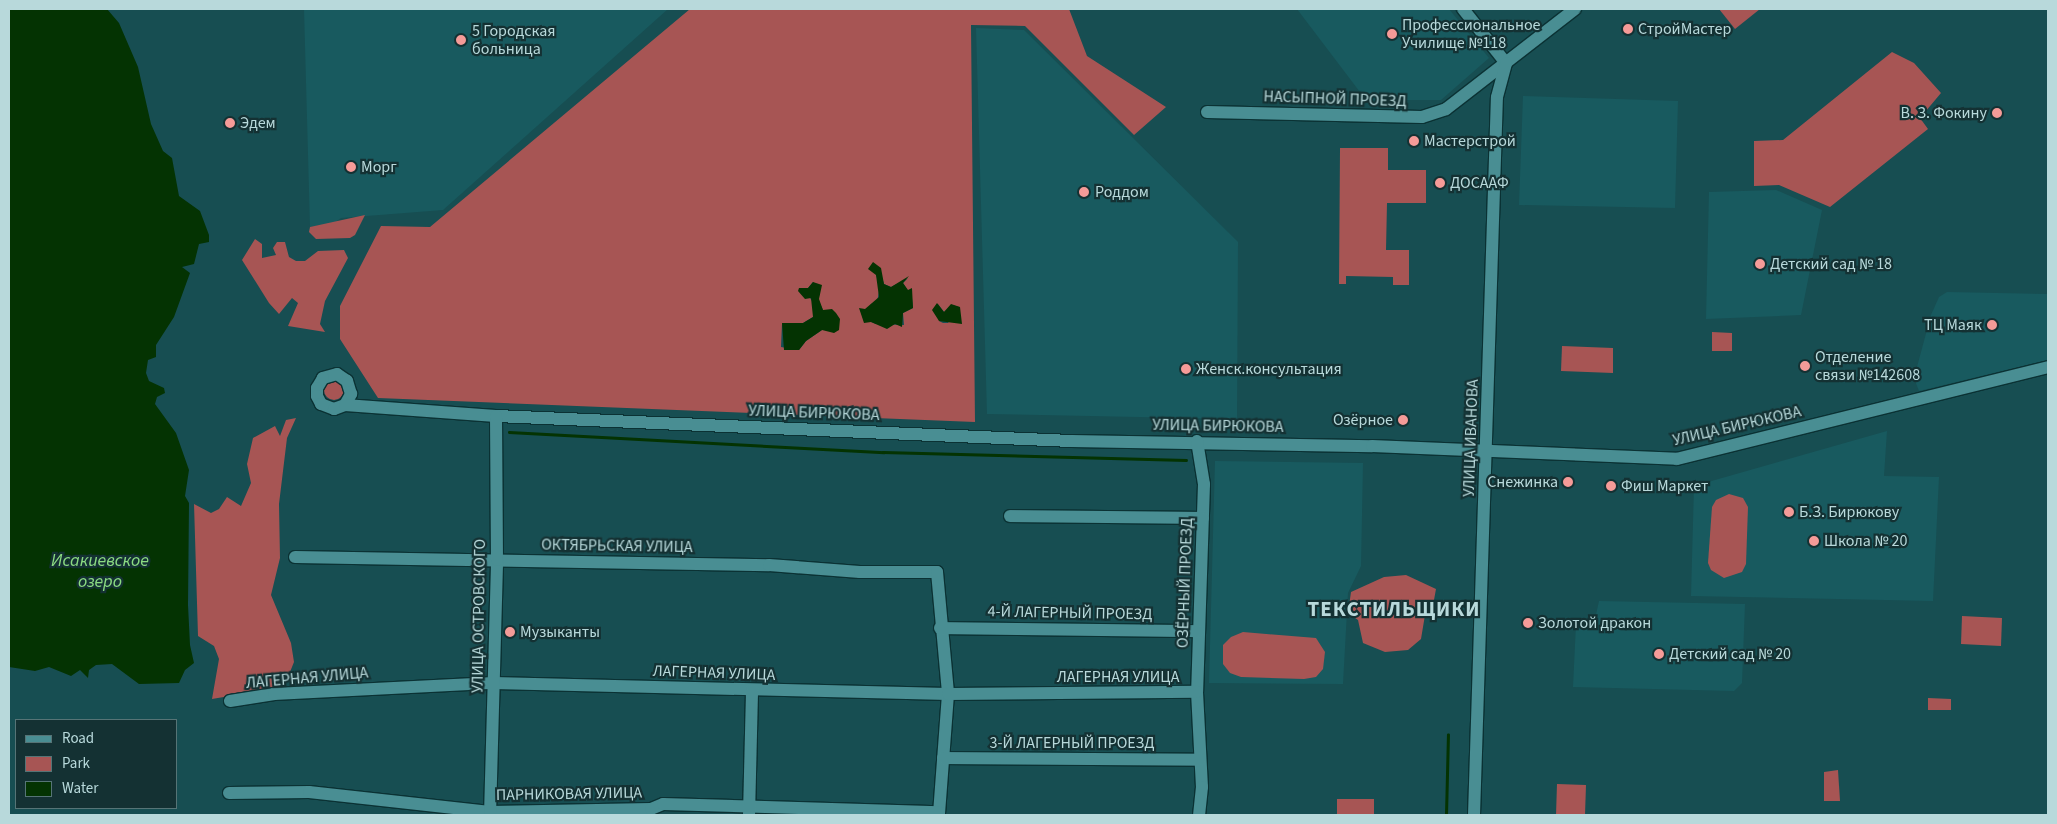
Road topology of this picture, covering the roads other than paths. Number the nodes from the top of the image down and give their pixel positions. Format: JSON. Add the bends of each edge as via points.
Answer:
{"nodes":[{"id":1,"x":1463,"y":9,"type":"edge"},
{"id":2,"x":1575,"y":9,"type":"edge"},
{"id":3,"x":1506,"y":63,"type":"junction"},
{"id":4,"x":1207,"y":112,"type":"dead end"},
{"id":5,"x":2048,"y":367,"type":"edge"},
{"id":6,"x":350,"y":386,"type":"junction"},
{"id":7,"x":346,"y":405,"type":"junction"},
{"id":8,"x":377,"y":407,"type":"junction"},
{"id":9,"x":496,"y":416,"type":"junction"},
{"id":10,"x":1197,"y":441,"type":"junction"},
{"id":11,"x":1486,"y":451,"type":"junction"},
{"id":12,"x":1010,"y":516,"type":"dead end"},
{"id":13,"x":1203,"y":518,"type":"junction"},
{"id":14,"x":295,"y":557,"type":"dead end"},
{"id":15,"x":497,"y":560,"type":"junction"},
{"id":16,"x":940,"y":628,"type":"junction"},
{"id":17,"x":1199,"y":631,"type":"junction"},
{"id":18,"x":494,"y":683,"type":"junction"},
{"id":19,"x":752,"y":690,"type":"junction"},
{"id":20,"x":1197,"y":692,"type":"junction"},
{"id":21,"x":948,"y":694,"type":"junction"},
{"id":22,"x":230,"y":701,"type":"dead end"},
{"id":23,"x":943,"y":758,"type":"junction"},
{"id":24,"x":1200,"y":760,"type":"junction"},
{"id":25,"x":229,"y":793,"type":"dead end"},
{"id":26,"x":749,"y":810,"type":"edge"},
{"id":27,"x":490,"y":813,"type":"edge"},
{"id":28,"x":939,"y":814,"type":"edge"},
{"id":29,"x":1199,"y":815,"type":"edge"},
{"id":30,"x":1474,"y":815,"type":"edge"}],
"edges":[{"from":1,"to":3,"type":"street"},
{"from":2,"to":3,"type":"street","name":"НАСЫПНОЙ ПРОЕЗД"},
{"from":3,"to":4,"type":"street","name":"НАСЫПНОЙ ПРОЕЗД","via":[[1446,109],[1422,117]]},
{"from":3,"to":11,"type":"street","name":"УЛИЦА ИВАНОВА","via":[[1497,97]]},
{"from":5,"to":11,"type":"street","name":"УЛИЦА БИРЮКОВА","via":[[1685,458]]},
{"from":6,"to":7,"type":"street","via":[[351,394]]},
{"from":6,"to":7,"type":"street","name":"УЛИЦА БИРЮКОВА","via":[[342,376],[333,374],[323,378],[317,388],[319,401],[326,408]]},
{"from":6,"to":8,"type":"street","name":"УЛИЦА БИРЮКОВА"},
{"from":7,"to":8,"type":"street","name":"УЛИЦА БИРЮКОВА"},
{"from":8,"to":9,"type":"street","name":"УЛИЦА БИРЮКОВА"},
{"from":9,"to":10,"type":"street","name":"УЛИЦА БИРЮКОВА","via":[[1071,441]]},
{"from":9,"to":15,"type":"street","name":"УЛИЦА ОСТРОВСКОГО"},
{"from":10,"to":11,"type":"street","name":"УЛИЦА БИРЮКОВА"},
{"from":10,"to":13,"type":"street","name":"ОЗЁРНЫЙ ПРОЕЗД","via":[[1204,484]]},
{"from":11,"to":30,"type":"street","name":"УЛИЦА ИВАНОВА"},
{"from":12,"to":13,"type":"street"},
{"from":13,"to":17,"type":"street","name":"ОЗЁРНЫЙ ПРОЕЗД"},
{"from":14,"to":15,"type":"street","name":"ОКТЯБРЬСКАЯ УЛИЦА"},
{"from":15,"to":16,"type":"street","name":"ОКТЯБРЬСКАЯ УЛИЦА","via":[[937,572]]},
{"from":15,"to":18,"type":"street","name":"УЛИЦА ОСТРОВСКОГО"},
{"from":16,"to":17,"type":"street","name":"4-Й ЛАГЕРНЫЙ ПРОЕЗД"},
{"from":16,"to":21,"type":"street"},
{"from":17,"to":20,"type":"street","name":"ОЗЁРНЫЙ ПРОЕЗД"},
{"from":18,"to":19,"type":"street","name":"ЛАГЕРНАЯ УЛИЦА"},
{"from":18,"to":22,"type":"street","name":"ЛАГЕРНАЯ УЛИЦА","via":[[274,694]]},
{"from":18,"to":27,"type":"street","name":"УЛИЦА ОСТРОВСКОГО"},
{"from":19,"to":21,"type":"street","name":"ЛАГЕРНАЯ УЛИЦА"},
{"from":19,"to":26,"type":"street"},
{"from":20,"to":21,"type":"street","name":"ЛАГЕРНАЯ УЛИЦА"},
{"from":20,"to":24,"type":"street","name":"ОЗЁРНЫЙ ПРОЕЗД"},
{"from":21,"to":23,"type":"street"},
{"from":23,"to":24,"type":"street","name":"3-Й ЛАГЕРНЫЙ ПРОЕЗД"},
{"from":23,"to":28,"type":"street"},
{"from":24,"to":29,"type":"street","name":"ОЗЁРНЫЙ ПРОЕЗД"},
{"from":25,"to":27,"type":"street","name":"ПАРНИКОВАЯ УЛИЦА","via":[[309,792]]},
{"from":26,"to":27,"type":"street","name":"ПАРНИКОВАЯ УЛИЦА","via":[[663,804],[651,809]]},
{"from":26,"to":28,"type":"street","name":"ПАРНИКОВАЯ УЛИЦА"}]}
